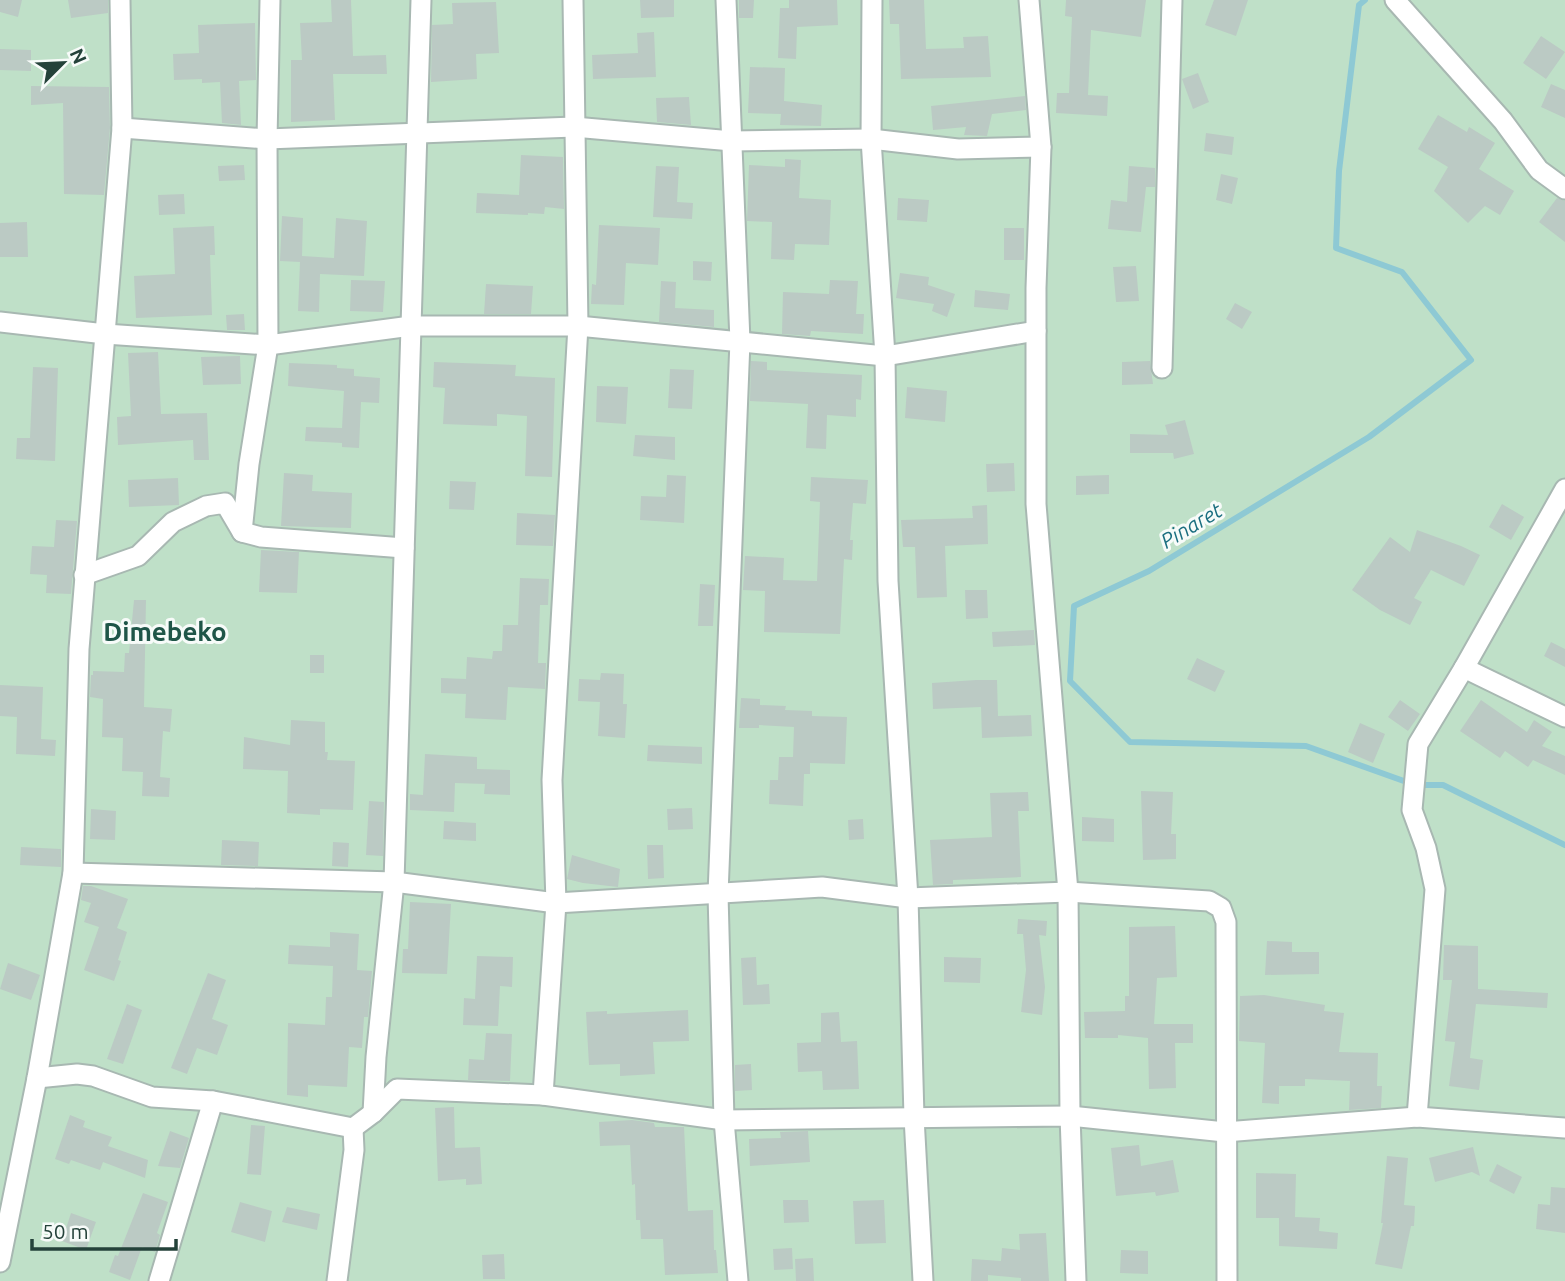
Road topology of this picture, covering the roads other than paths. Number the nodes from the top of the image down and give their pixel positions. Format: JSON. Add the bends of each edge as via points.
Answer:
{"nodes":[{"id":1,"x":120,"y":0,"type":"edge"},
{"id":2,"x":270,"y":0,"type":"edge"},
{"id":3,"x":421,"y":0,"type":"edge"},
{"id":4,"x":573,"y":0,"type":"edge"},
{"id":5,"x":726,"y":0,"type":"edge"},
{"id":6,"x":872,"y":0,"type":"edge"},
{"id":7,"x":1029,"y":0,"type":"edge"},
{"id":8,"x":1172,"y":0,"type":"edge"},
{"id":9,"x":1395,"y":0,"type":"edge"},
{"id":10,"x":574,"y":127,"type":"junction"},
{"id":11,"x":122,"y":128,"type":"junction"},
{"id":12,"x":417,"y":134,"type":"junction"},
{"id":13,"x":267,"y":139,"type":"junction"},
{"id":14,"x":871,"y":139,"type":"junction"},
{"id":15,"x":732,"y":141,"type":"junction"},
{"id":16,"x":1041,"y":147,"type":"junction"},
{"id":17,"x":1565,"y":189,"type":"edge"},
{"id":18,"x":0,"y":322,"type":"edge"},
{"id":19,"x":411,"y":326,"type":"junction"},
{"id":20,"x":578,"y":326,"type":"junction"},
{"id":21,"x":1036,"y":331,"type":"junction"},
{"id":22,"x":104,"y":334,"type":"junction"},
{"id":23,"x":740,"y":341,"type":"junction"},
{"id":24,"x":268,"y":345,"type":"junction"},
{"id":25,"x":885,"y":356,"type":"junction"},
{"id":26,"x":1161,"y":368,"type":"dead end"},
{"id":27,"x":1565,"y":489,"type":"edge"},
{"id":28,"x":242,"y":532,"type":"junction"},
{"id":29,"x":404,"y":548,"type":"junction"},
{"id":30,"x":85,"y":575,"type":"junction"},
{"id":31,"x":1464,"y":668,"type":"junction"},
{"id":32,"x":1565,"y":717,"type":"edge"},
{"id":33,"x":73,"y":873,"type":"junction"},
{"id":34,"x":394,"y":882,"type":"junction"},
{"id":35,"x":1068,"y":892,"type":"junction"},
{"id":36,"x":718,"y":894,"type":"junction"},
{"id":37,"x":908,"y":898,"type":"junction"},
{"id":38,"x":556,"y":903,"type":"junction"},
{"id":39,"x":37,"y":1078,"type":"junction"},
{"id":40,"x":543,"y":1095,"type":"junction"},
{"id":41,"x":213,"y":1101,"type":"junction"},
{"id":42,"x":373,"y":1113,"type":"junction"},
{"id":43,"x":1070,"y":1116,"type":"junction"},
{"id":44,"x":914,"y":1117,"type":"junction"},
{"id":45,"x":1417,"y":1117,"type":"junction"},
{"id":46,"x":724,"y":1120,"type":"junction"},
{"id":47,"x":354,"y":1128,"type":"junction"},
{"id":48,"x":1565,"y":1128,"type":"edge"},
{"id":49,"x":1225,"y":1132,"type":"junction"},
{"id":50,"x":0,"y":1262,"type":"edge"},
{"id":51,"x":159,"y":1281,"type":"edge"},
{"id":52,"x":337,"y":1281,"type":"edge"},
{"id":53,"x":738,"y":1281,"type":"edge"},
{"id":54,"x":922,"y":1281,"type":"edge"},
{"id":55,"x":1076,"y":1281,"type":"edge"},
{"id":56,"x":1227,"y":1281,"type":"edge"}],
"edges":[{"from":1,"to":11,"type":"street"},
{"from":2,"to":13,"type":"street"},
{"from":3,"to":12,"type":"street"},
{"from":4,"to":10,"type":"street"},
{"from":5,"to":15,"type":"street"},
{"from":6,"to":14,"type":"street"},
{"from":7,"to":16,"type":"street"},
{"from":8,"to":26,"type":"street"},
{"from":9,"to":17,"type":"street","via":[[1503,121],[1539,170]]},
{"from":10,"to":12,"type":"street"},
{"from":10,"to":15,"type":"street"},
{"from":10,"to":20,"type":"street"},
{"from":11,"to":13,"type":"street"},
{"from":11,"to":22,"type":"street"},
{"from":12,"to":13,"type":"street"},
{"from":12,"to":19,"type":"street"},
{"from":13,"to":24,"type":"street"},
{"from":14,"to":15,"type":"street"},
{"from":14,"to":16,"type":"street","via":[[958,149]]},
{"from":14,"to":25,"type":"street"},
{"from":15,"to":23,"type":"street"},
{"from":16,"to":21,"type":"street"},
{"from":18,"to":22,"type":"street"},
{"from":19,"to":20,"type":"street"},
{"from":19,"to":24,"type":"street"},
{"from":19,"to":29,"type":"street"},
{"from":20,"to":23,"type":"street"},
{"from":20,"to":38,"type":"street","via":[[552,780]]},
{"from":21,"to":25,"type":"street"},
{"from":21,"to":35,"type":"street","via":[[1036,503]]},
{"from":22,"to":24,"type":"street"},
{"from":22,"to":30,"type":"street"},
{"from":23,"to":25,"type":"street"},
{"from":23,"to":36,"type":"street"},
{"from":24,"to":28,"type":"street"},
{"from":25,"to":37,"type":"street","via":[[888,581]]},
{"from":27,"to":31,"type":"street"},
{"from":28,"to":29,"type":"street"},
{"from":28,"to":30,"type":"street","via":[[225,503],[206,506],[173,522],[138,556]]},
{"from":29,"to":34,"type":"street"},
{"from":30,"to":33,"type":"street"},
{"from":31,"to":32,"type":"street"},
{"from":31,"to":45,"type":"street","via":[[1418,744],[1412,810],[1435,889]]},
{"from":33,"to":34,"type":"street"},
{"from":33,"to":39,"type":"street"},
{"from":34,"to":38,"type":"street"},
{"from":34,"to":42,"type":"street"},
{"from":35,"to":37,"type":"street"},
{"from":35,"to":43,"type":"street"},
{"from":35,"to":49,"type":"street","via":[[1209,901],[1221,908],[1226,922]]},
{"from":36,"to":37,"type":"street","via":[[822,887]]},
{"from":36,"to":38,"type":"street"},
{"from":36,"to":46,"type":"street"},
{"from":37,"to":44,"type":"street"},
{"from":38,"to":40,"type":"street"},
{"from":39,"to":41,"type":"street","via":[[93,1076],[152,1097]]},
{"from":39,"to":50,"type":"street"},
{"from":40,"to":42,"type":"street","via":[[397,1089]]},
{"from":40,"to":46,"type":"street"},
{"from":41,"to":47,"type":"street"},
{"from":41,"to":51,"type":"street"},
{"from":42,"to":47,"type":"street"},
{"from":43,"to":44,"type":"street"},
{"from":43,"to":49,"type":"street"},
{"from":43,"to":55,"type":"street"},
{"from":44,"to":46,"type":"street"},
{"from":44,"to":54,"type":"street"},
{"from":45,"to":48,"type":"street"},
{"from":45,"to":49,"type":"street"},
{"from":46,"to":53,"type":"street"},
{"from":47,"to":52,"type":"street"},
{"from":49,"to":56,"type":"street"}]}
